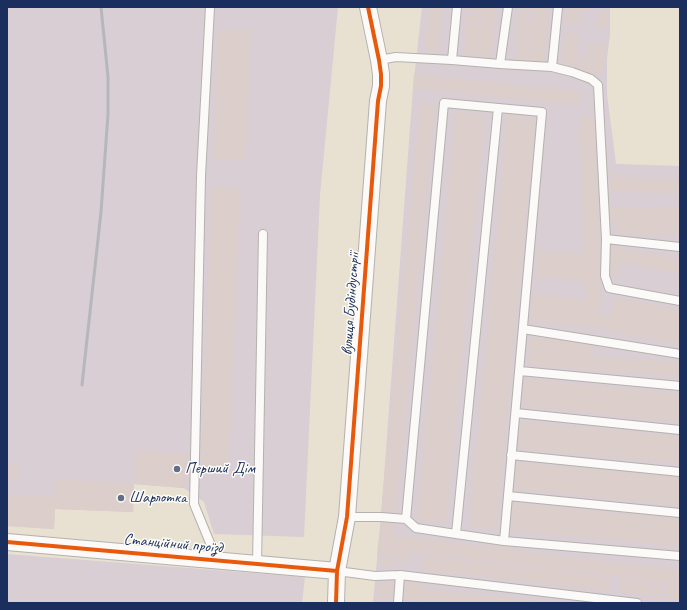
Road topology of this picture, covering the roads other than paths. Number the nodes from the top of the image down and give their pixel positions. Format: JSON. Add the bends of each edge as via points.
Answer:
{"nodes":[{"id":1,"x":210,"y":7,"type":"edge"},
{"id":2,"x":368,"y":7,"type":"edge"},
{"id":3,"x":457,"y":7,"type":"edge"},
{"id":4,"x":508,"y":7,"type":"edge"},
{"id":5,"x":558,"y":7,"type":"edge"},
{"id":6,"x":379,"y":60,"type":"junction"},
{"id":7,"x":452,"y":60,"type":"junction"},
{"id":8,"x":500,"y":64,"type":"junction"},
{"id":9,"x":552,"y":67,"type":"junction"},
{"id":10,"x":498,"y":108,"type":"junction"},
{"id":11,"x":263,"y":234,"type":"dead end"},
{"id":12,"x":606,"y":239,"type":"junction"},
{"id":13,"x":680,"y":247,"type":"edge"},
{"id":14,"x":680,"y":301,"type":"edge"},
{"id":15,"x":523,"y":329,"type":"junction"},
{"id":16,"x":680,"y":354,"type":"edge"},
{"id":17,"x":520,"y":371,"type":"junction"},
{"id":18,"x":680,"y":386,"type":"edge"},
{"id":19,"x":516,"y":413,"type":"junction"},
{"id":20,"x":680,"y":430,"type":"edge"},
{"id":21,"x":511,"y":455,"type":"junction"},
{"id":22,"x":680,"y":472,"type":"edge"},
{"id":23,"x":508,"y":496,"type":"junction"},
{"id":24,"x":680,"y":513,"type":"edge"},
{"id":25,"x":347,"y":517,"type":"junction"},
{"id":26,"x":406,"y":519,"type":"junction"},
{"id":27,"x":456,"y":534,"type":"junction"},
{"id":28,"x":504,"y":540,"type":"junction"},
{"id":29,"x":7,"y":542,"type":"edge"},
{"id":30,"x":680,"y":556,"type":"edge"},
{"id":31,"x":217,"y":560,"type":"junction"},
{"id":32,"x":257,"y":564,"type":"junction"},
{"id":33,"x":337,"y":570,"type":"junction"},
{"id":34,"x":400,"y":575,"type":"junction"},
{"id":35,"x":336,"y":603,"type":"edge"},
{"id":36,"x":398,"y":603,"type":"edge"},
{"id":37,"x":637,"y":603,"type":"edge"}],
"edges":[{"from":1,"to":31,"type":"lane","via":[[201,176],[194,504]]},
{"from":2,"to":6,"type":"street","name":"вулиця Будіндустрії"},
{"from":3,"to":7,"type":"lane"},
{"from":4,"to":8,"type":"lane"},
{"from":5,"to":9,"type":"lane"},
{"from":6,"to":7,"type":"lane","via":[[396,57]]},
{"from":6,"to":25,"type":"street","name":"вулиця Будіндустрії","via":[[381,86]]},
{"from":7,"to":8,"type":"lane"},
{"from":8,"to":9,"type":"lane"},
{"from":9,"to":12,"type":"lane","via":[[591,79],[598,85]]},
{"from":10,"to":15,"type":"lane","via":[[542,112]]},
{"from":10,"to":26,"type":"lane","via":[[444,103]]},
{"from":10,"to":27,"type":"lane"},
{"from":11,"to":32,"type":"lane"},
{"from":12,"to":13,"type":"lane"},
{"from":12,"to":14,"type":"lane","via":[[605,276],[609,288]]},
{"from":15,"to":16,"type":"lane"},
{"from":15,"to":17,"type":"lane"},
{"from":17,"to":18,"type":"lane"},
{"from":17,"to":19,"type":"lane"},
{"from":19,"to":20,"type":"lane"},
{"from":19,"to":21,"type":"lane"},
{"from":21,"to":22,"type":"lane"},
{"from":21,"to":23,"type":"lane"},
{"from":23,"to":24,"type":"lane"},
{"from":23,"to":28,"type":"lane"},
{"from":25,"to":26,"type":"lane"},
{"from":25,"to":33,"type":"street","name":"вулиця Будіндустрії"},
{"from":26,"to":27,"type":"lane","via":[[416,528]]},
{"from":27,"to":28,"type":"lane"},
{"from":28,"to":30,"type":"lane"},
{"from":29,"to":31,"type":"street","name":"Станційний проїзд"},
{"from":31,"to":32,"type":"street","name":"Станційний проїзд"},
{"from":32,"to":33,"type":"street","name":"Станційний проїзд"},
{"from":33,"to":34,"type":"lane","via":[[375,576]]},
{"from":33,"to":35,"type":"street","name":"вулиця Будіндустрії"},
{"from":34,"to":36,"type":"lane"},
{"from":34,"to":37,"type":"lane"}]}
